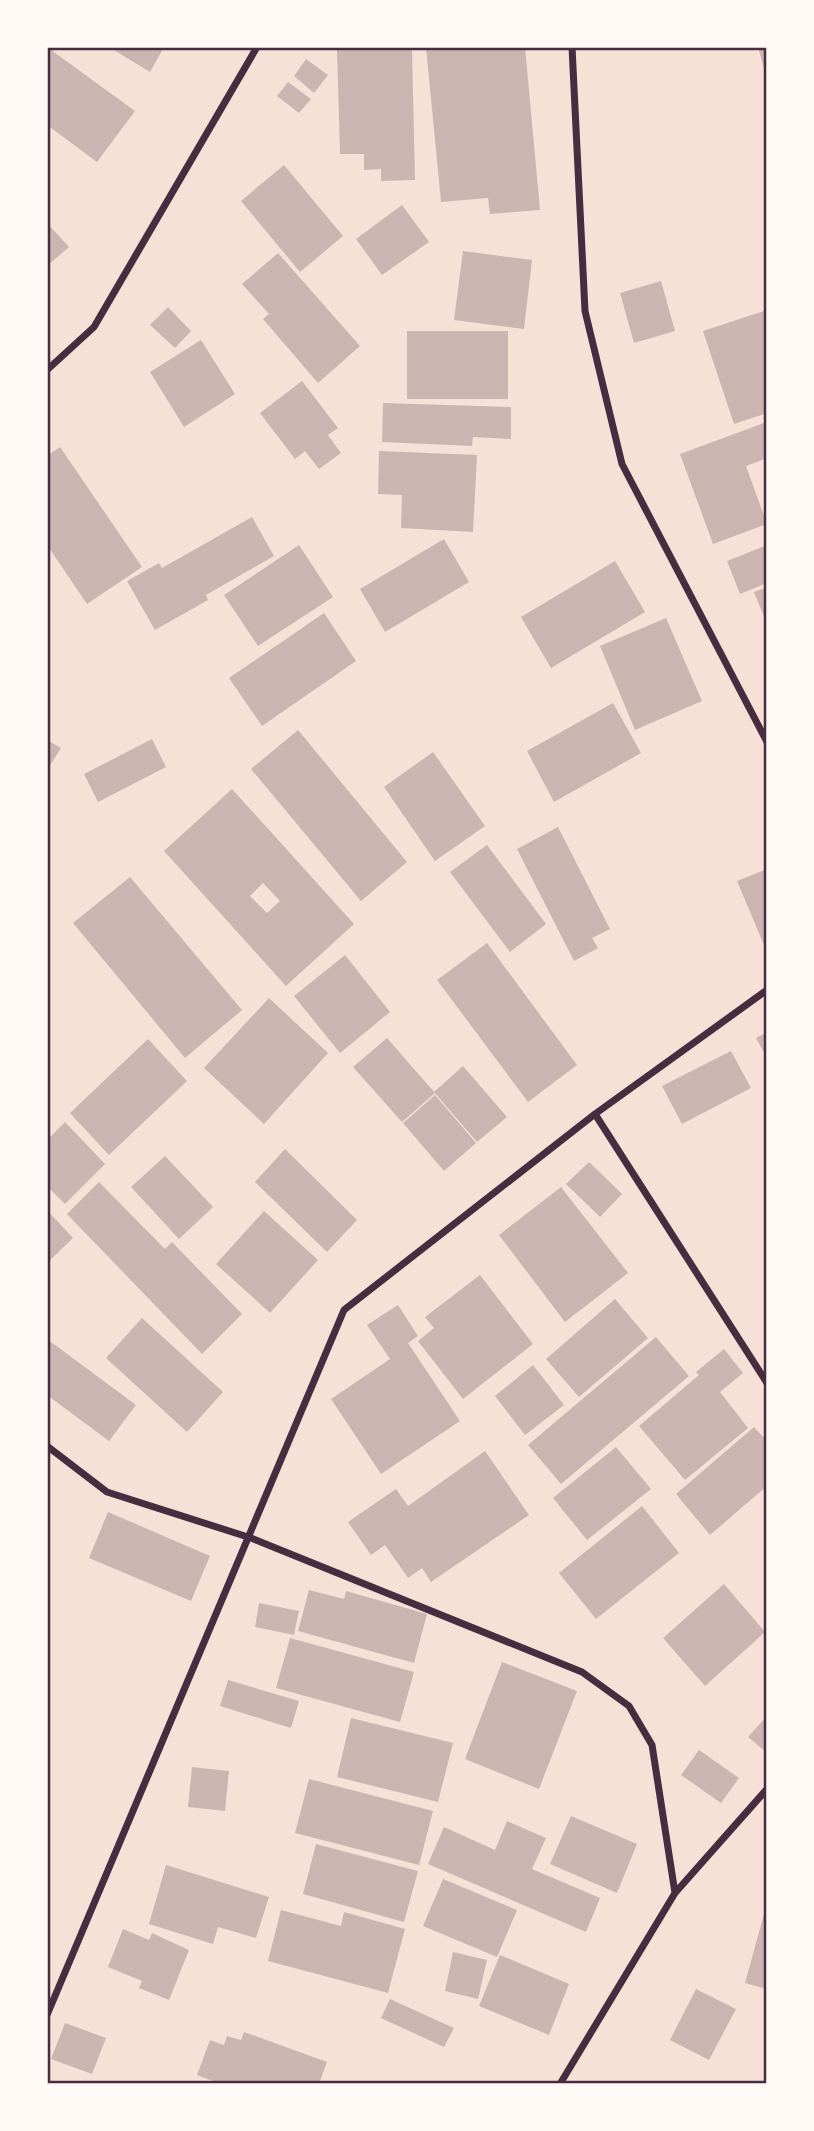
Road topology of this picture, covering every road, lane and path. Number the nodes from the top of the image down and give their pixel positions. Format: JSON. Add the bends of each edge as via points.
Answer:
{"nodes":[{"id":1,"x":257,"y":47,"type":"edge"},
{"id":2,"x":572,"y":47,"type":"edge"},
{"id":3,"x":47,"y":370,"type":"edge"},
{"id":4,"x":767,"y":742,"type":"edge"},
{"id":5,"x":767,"y":990,"type":"edge"},
{"id":6,"x":594,"y":1114,"type":"junction"},
{"id":7,"x":767,"y":1383,"type":"edge"},
{"id":8,"x":47,"y":1446,"type":"edge"},
{"id":9,"x":251,"y":1538,"type":"junction"},
{"id":10,"x":767,"y":1789,"type":"edge"},
{"id":11,"x":675,"y":1893,"type":"junction"},
{"id":12,"x":47,"y":2015,"type":"edge"},
{"id":13,"x":560,"y":2084,"type":"edge"}],
"edges":[{"from":1,"to":3,"type":"street","via":[[94,327]]},
{"from":2,"to":4,"type":"street","via":[[585,311],[622,464]]},
{"from":5,"to":6,"type":"street"},
{"from":6,"to":7,"type":"street"},
{"from":6,"to":9,"type":"street","via":[[344,1310]]},
{"from":8,"to":9,"type":"street","via":[[107,1492]]},
{"from":9,"to":11,"type":"street","via":[[582,1672],[629,1706],[652,1745]]},
{"from":9,"to":12,"type":"street"},
{"from":10,"to":11,"type":"street"},
{"from":11,"to":13,"type":"street"}]}
